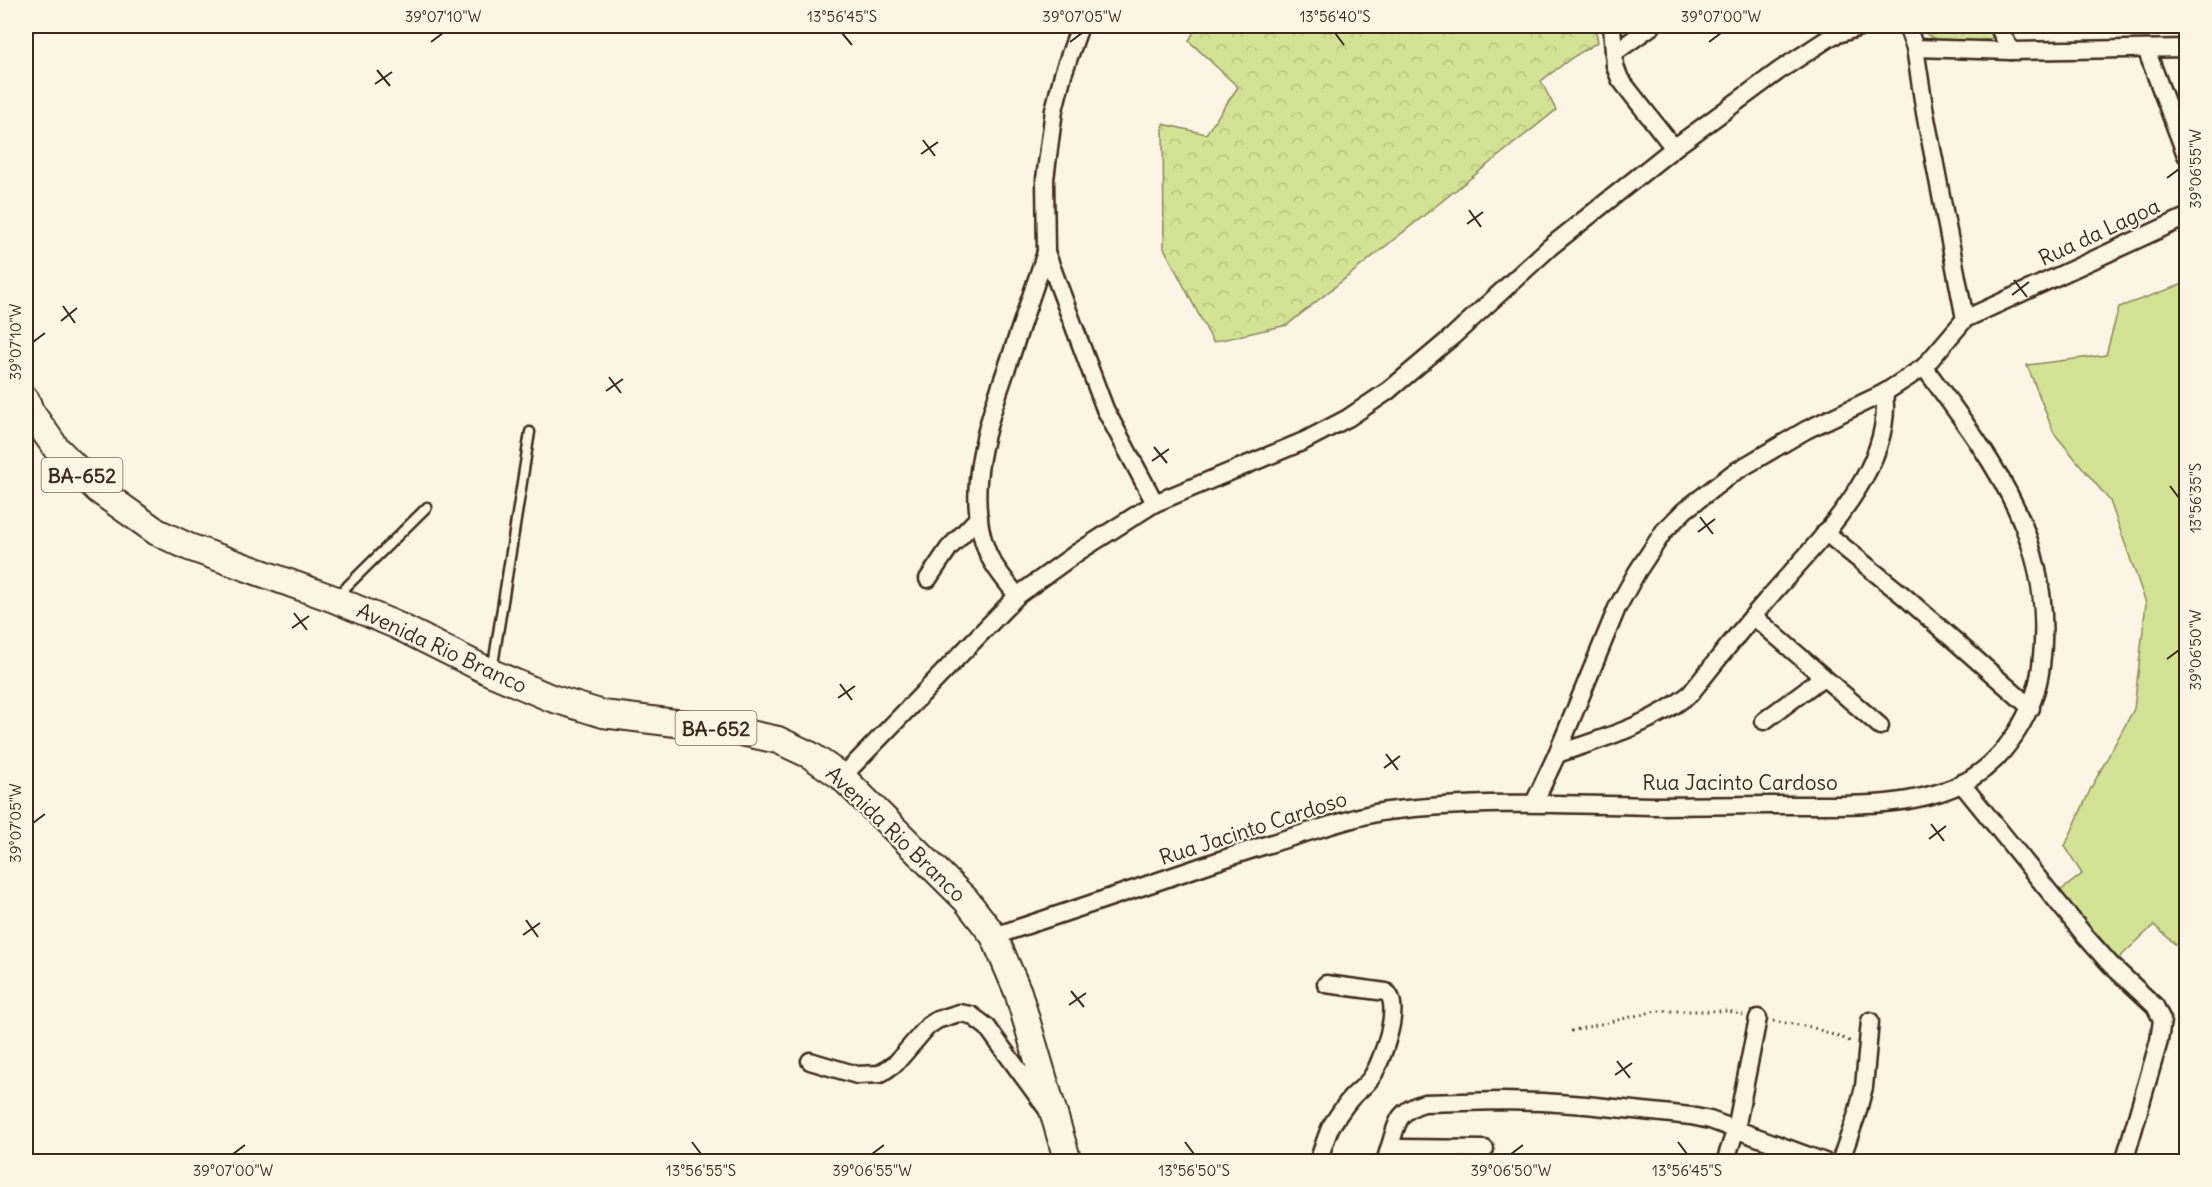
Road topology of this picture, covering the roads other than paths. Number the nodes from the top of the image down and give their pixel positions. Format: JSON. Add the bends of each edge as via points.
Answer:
{"nodes":[{"id":1,"x":1080,"y":26,"type":"edge"},
{"id":2,"x":1612,"y":26,"type":"edge"},
{"id":3,"x":1652,"y":26,"type":"edge"},
{"id":4,"x":1863,"y":26,"type":"edge"},
{"id":5,"x":1907,"y":26,"type":"edge"},
{"id":6,"x":1998,"y":26,"type":"edge"},
{"id":7,"x":1829,"y":31,"type":"edge"},
{"id":8,"x":1915,"y":48,"type":"junction"},
{"id":9,"x":2187,"y":48,"type":"edge"},
{"id":10,"x":2146,"y":50,"type":"junction"},
{"id":11,"x":2011,"y":51,"type":"junction"},
{"id":12,"x":1614,"y":53,"type":"junction"},
{"id":13,"x":1674,"y":148,"type":"junction"},
{"id":14,"x":2186,"y":150,"type":"edge"},
{"id":15,"x":2187,"y":217,"type":"edge"},
{"id":16,"x":1046,"y":252,"type":"junction"},
{"id":17,"x":1965,"y":319,"type":"junction"},
{"id":18,"x":1924,"y":367,"type":"junction"},
{"id":19,"x":1884,"y":393,"type":"junction"},
{"id":20,"x":26,"y":400,"type":"edge"},
{"id":21,"x":530,"y":432,"type":"dead end"},
{"id":22,"x":1155,"y":503,"type":"junction"},
{"id":23,"x":427,"y":507,"type":"dead end"},
{"id":24,"x":979,"y":518,"type":"junction"},
{"id":25,"x":1825,"y":532,"type":"junction"},
{"id":26,"x":927,"y":579,"type":"dead end"},
{"id":27,"x":1017,"y":596,"type":"junction"},
{"id":28,"x":334,"y":599,"type":"junction"},
{"id":29,"x":1753,"y":616,"type":"junction"},
{"id":30,"x":492,"y":673,"type":"junction"},
{"id":31,"x":1823,"y":677,"type":"junction"},
{"id":32,"x":2031,"y":708,"type":"junction"},
{"id":33,"x":1764,"y":721,"type":"dead end"},
{"id":34,"x":1880,"y":726,"type":"dead end"},
{"id":35,"x":1557,"y":754,"type":"junction"},
{"id":36,"x":842,"y":777,"type":"junction"},
{"id":37,"x":1961,"y":783,"type":"junction"},
{"id":38,"x":1534,"y":803,"type":"junction"},
{"id":39,"x":994,"y":936,"type":"junction"},
{"id":40,"x":1326,"y":984,"type":"dead end"},
{"id":41,"x":1758,"y":1018,"type":"road end"},
{"id":42,"x":1870,"y":1021,"type":"dead end"},
{"id":43,"x":810,"y":1060,"type":"dead end"},
{"id":44,"x":1056,"y":1121,"type":"junction"},
{"id":45,"x":1736,"y":1130,"type":"junction"},
{"id":46,"x":1485,"y":1149,"type":"dead end"},
{"id":47,"x":1387,"y":1155,"type":"edge"},
{"id":48,"x":1068,"y":1161,"type":"edge"},
{"id":49,"x":1318,"y":1161,"type":"edge"},
{"id":50,"x":1725,"y":1161,"type":"edge"},
{"id":51,"x":1825,"y":1161,"type":"edge"},
{"id":52,"x":1840,"y":1161,"type":"edge"},
{"id":53,"x":2124,"y":1161,"type":"edge"}],
"edges":[{"from":1,"to":16,"type":"street","via":[[1054,110],[1045,179]]},
{"from":2,"to":12,"type":"street"},
{"from":3,"to":12,"type":"street"},
{"from":4,"to":7,"type":"street"},
{"from":5,"to":8,"type":"street"},
{"from":6,"to":11,"type":"street"},
{"from":7,"to":13,"type":"street"},
{"from":8,"to":11,"type":"street"},
{"from":8,"to":17,"type":"street"},
{"from":9,"to":10,"type":"street"},
{"from":10,"to":11,"type":"street"},
{"from":10,"to":14,"type":"street"},
{"from":12,"to":13,"type":"street","via":[[1620,79]]},
{"from":13,"to":22,"type":"street","via":[[1550,247],[1388,391],[1329,429]]},
{"from":15,"to":17,"type":"street","name":"Rua da Lagoa"},
{"from":16,"to":22,"type":"street","via":[[1101,402]]},
{"from":16,"to":24,"type":"street","via":[[992,413],[980,467]]},
{"from":17,"to":18,"type":"street"},
{"from":18,"to":19,"type":"street"},
{"from":18,"to":32,"type":"street","name":"Rua Jacinto Cardoso","via":[[1991,463],[2025,525],[2038,569],[2045,618],[2039,679]]},
{"from":19,"to":25,"type":"street","via":[[1886,418],[1880,445],[1858,489]]},
{"from":19,"to":35,"type":"street","via":[[1806,430],[1733,474],[1664,531],[1617,609]]},
{"from":20,"to":28,"type":"main road","name":"Avenida Rio Branco","number":"BA-652","via":[[64,457],[98,490],[158,532]]},
{"from":21,"to":30,"type":"lane"},
{"from":22,"to":27,"type":"street"},
{"from":23,"to":28,"type":"lane"},
{"from":24,"to":26,"type":"street","via":[[949,548]]},
{"from":24,"to":27,"type":"street","via":[[988,554]]},
{"from":25,"to":29,"type":"street"},
{"from":25,"to":32,"type":"street"},
{"from":27,"to":36,"type":"street"},
{"from":28,"to":30,"type":"main road","name":"Avenida Rio Branco","number":"BA-652"},
{"from":29,"to":31,"type":"street"},
{"from":29,"to":35,"type":"street","via":[[1690,694],[1671,709],[1625,731]]},
{"from":30,"to":36,"type":"main road","name":"Avenida Rio Branco","number":"BA-652","via":[[551,698],[603,714],[732,730],[778,740],[810,754]]},
{"from":31,"to":33,"type":"street"},
{"from":31,"to":34,"type":"street"},
{"from":32,"to":37,"type":"street","name":"Rua Jacinto Cardoso","via":[[1995,758]]},
{"from":35,"to":38,"type":"street"},
{"from":36,"to":39,"type":"main road","name":"Avenida Rio Branco","number":"BA-652","via":[[966,900]]},
{"from":37,"to":38,"type":"street","name":"Rua Jacinto Cardoso","via":[[1911,798],[1854,804]]},
{"from":37,"to":53,"type":"street","via":[[2086,937],[2159,1013],[2159,1041]]},
{"from":38,"to":39,"type":"street","name":"Rua Jacinto Cardoso","via":[[1411,809],[1363,816]]},
{"from":39,"to":44,"type":"main road","name":"Avenida Rio Branco","number":"BA-652","via":[[1018,992]]},
{"from":40,"to":49,"type":"street","via":[[1386,992],[1393,1005],[1377,1067],[1330,1128]]},
{"from":41,"to":45,"type":"street"},
{"from":42,"to":52,"type":"street","via":[[1861,1096]]},
{"from":43,"to":44,"type":"street","via":[[858,1075],[880,1074],[896,1063],[937,1020],[959,1013],[971,1015],[987,1027]]},
{"from":44,"to":48,"type":"main road","name":"Avenida Rio Branco","number":"BA-652"},
{"from":45,"to":47,"type":"street","via":[[1692,1116],[1586,1105],[1501,1101],[1424,1104],[1399,1117]]},
{"from":45,"to":50,"type":"street"},
{"from":45,"to":51,"type":"street"},
{"from":46,"to":47,"type":"street","via":[[1407,1148]]}]}
